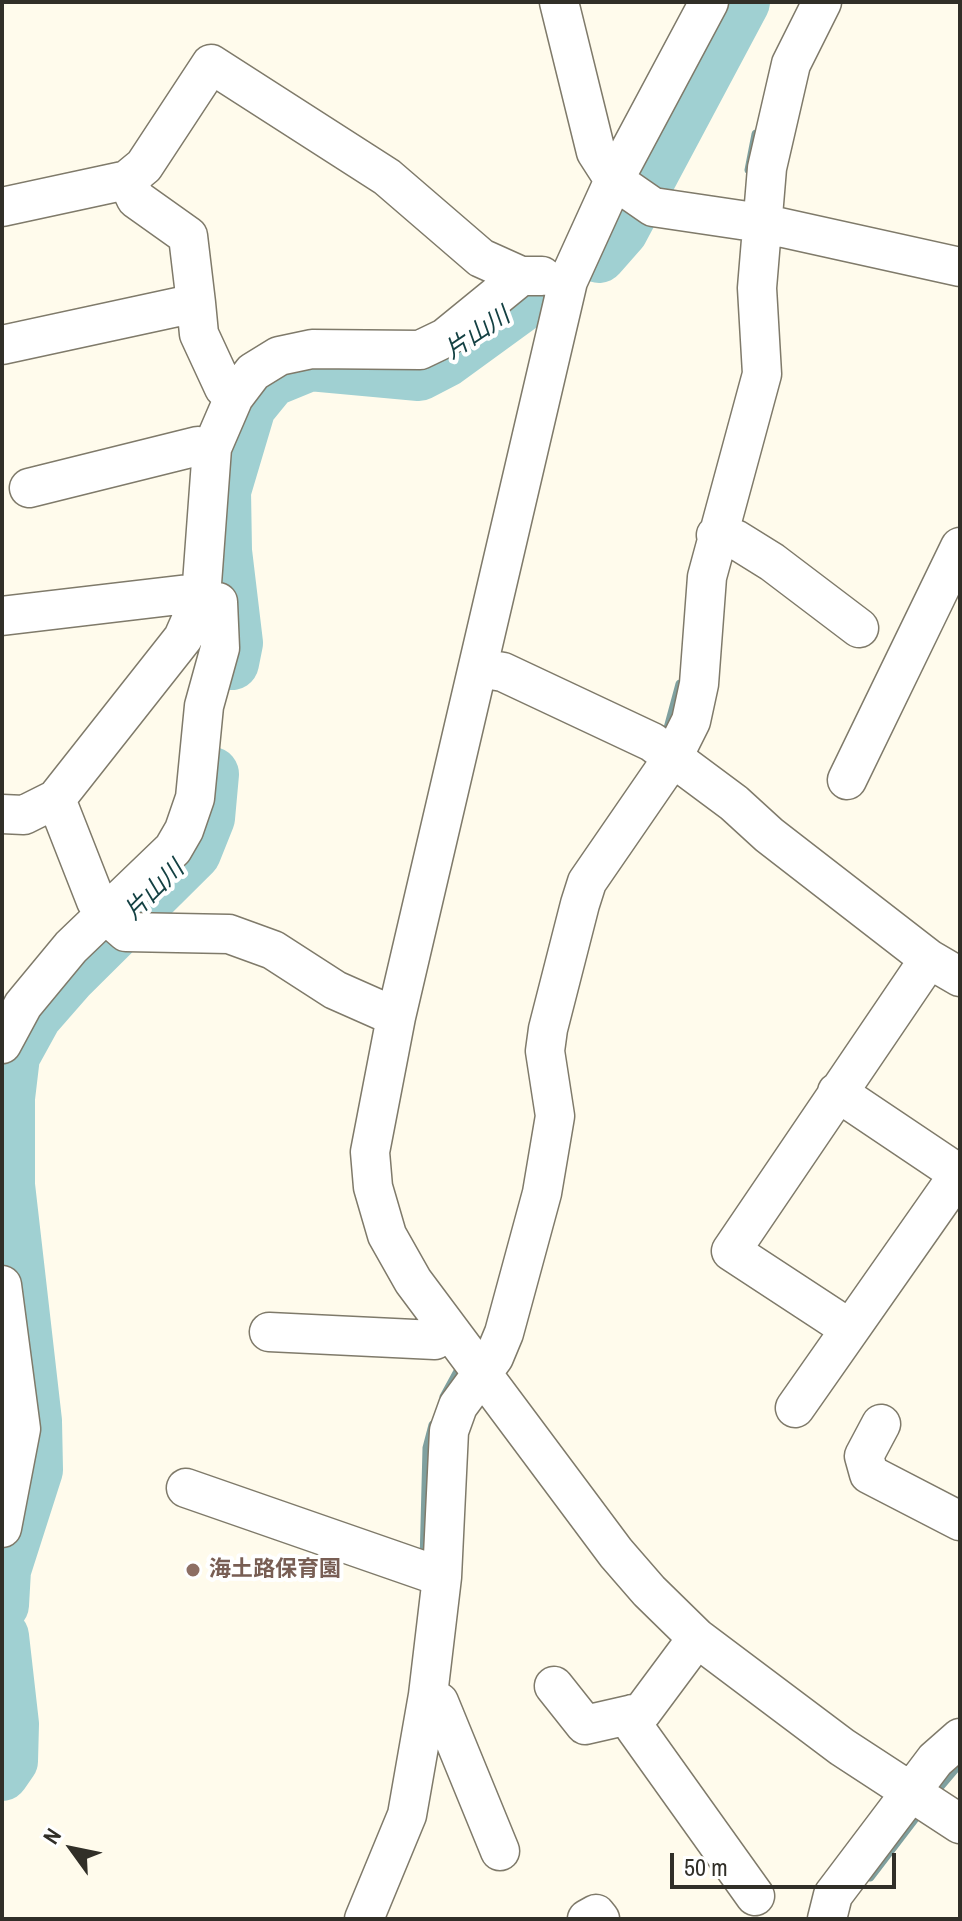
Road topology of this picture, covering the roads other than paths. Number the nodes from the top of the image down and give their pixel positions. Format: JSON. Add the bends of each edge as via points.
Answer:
{"nodes":[{"id":1,"x":559,"y":2,"type":"edge"},
{"id":2,"x":709,"y":2,"type":"edge"},
{"id":3,"x":822,"y":2,"type":"edge"},
{"id":4,"x":127,"y":180,"type":"junction"},
{"id":5,"x":632,"y":192,"type":"junction"},
{"id":6,"x":2,"y":207,"type":"edge"},
{"id":7,"x":761,"y":223,"type":"junction"},
{"id":8,"x":960,"y":267,"type":"edge"},
{"id":9,"x":521,"y":276,"type":"junction"},
{"id":10,"x":568,"y":281,"type":"junction"},
{"id":11,"x":196,"y":303,"type":"junction"},
{"id":12,"x":2,"y":345,"type":"edge"},
{"id":13,"x":234,"y":397,"type":"junction"},
{"id":14,"x":212,"y":448,"type":"junction"},
{"id":15,"x":29,"y":488,"type":"dead end"},
{"id":16,"x":716,"y":535,"type":"junction"},
{"id":17,"x":960,"y":547,"type":"edge"},
{"id":18,"x":201,"y":597,"type":"junction"},
{"id":19,"x":2,"y":616,"type":"edge"},
{"id":20,"x":859,"y":628,"type":"dead end"},
{"id":21,"x":480,"y":668,"type":"junction"},
{"id":22,"x":673,"y":757,"type":"junction"},
{"id":23,"x":847,"y":780,"type":"dead end"},
{"id":24,"x":56,"y":799,"type":"junction"},
{"id":25,"x":2,"y":814,"type":"edge"},
{"id":26,"x":113,"y":921,"type":"junction"},
{"id":27,"x":944,"y":968,"type":"edge"},
{"id":28,"x":396,"y":1017,"type":"junction"},
{"id":29,"x":2,"y":1044,"type":"edge"},
{"id":30,"x":837,"y":1092,"type":"junction"},
{"id":31,"x":959,"y":1174,"type":"edge"},
{"id":32,"x":2,"y":1285,"type":"edge"},
{"id":33,"x":850,"y":1329,"type":"junction"},
{"id":34,"x":448,"y":1331,"type":"junction"},
{"id":35,"x":269,"y":1332,"type":"dead end"},
{"id":36,"x":481,"y":1374,"type":"junction"},
{"id":37,"x":795,"y":1408,"type":"dead end"},
{"id":38,"x":881,"y":1424,"type":"dead end"},
{"id":39,"x":186,"y":1488,"type":"dead end"},
{"id":40,"x":960,"y":1521,"type":"edge"},
{"id":41,"x":2,"y":1528,"type":"edge"},
{"id":42,"x":442,"y":1577,"type":"junction"},
{"id":43,"x":697,"y":1638,"type":"junction"},
{"id":44,"x":554,"y":1686,"type":"dead end"},
{"id":45,"x":428,"y":1695,"type":"junction"},
{"id":46,"x":632,"y":1714,"type":"junction"},
{"id":47,"x":960,"y":1738,"type":"edge"},
{"id":48,"x":912,"y":1793,"type":"junction"},
{"id":49,"x":960,"y":1824,"type":"edge"},
{"id":50,"x":500,"y":1851,"type":"dead end"},
{"id":51,"x":755,"y":1896,"type":"dead end"},
{"id":52,"x":364,"y":1919,"type":"edge"},
{"id":53,"x":587,"y":1919,"type":"edge"},
{"id":54,"x":600,"y":1919,"type":"edge"},
{"id":55,"x":827,"y":1919,"type":"edge"}],
"edges":[{"from":1,"to":5,"type":"street","via":[[596,152]]},
{"from":2,"to":5,"type":"street"},
{"from":3,"to":7,"type":"street","via":[[791,64],[767,168]]},
{"from":4,"to":6,"type":"street"},
{"from":4,"to":9,"type":"street","via":[[144,166],[211,64],[387,177],[481,258]]},
{"from":4,"to":11,"type":"street","via":[[136,199],[188,236]]},
{"from":5,"to":7,"type":"street"},
{"from":5,"to":10,"type":"street"},
{"from":7,"to":8,"type":"street"},
{"from":7,"to":16,"type":"street","via":[[757,288],[762,374]]},
{"from":9,"to":10,"type":"street"},
{"from":9,"to":13,"type":"street","via":[[445,338],[420,350],[312,349],[279,356],[253,372]]},
{"from":10,"to":21,"type":"street"},
{"from":11,"to":12,"type":"street"},
{"from":11,"to":13,"type":"street","via":[[199,334],[224,388]]},
{"from":13,"to":14,"type":"street"},
{"from":14,"to":15,"type":"street","via":[[198,446]]},
{"from":14,"to":18,"type":"street"},
{"from":16,"to":20,"type":"street","via":[[735,539],[772,562]]},
{"from":16,"to":22,"type":"street","via":[[707,577],[699,684],[691,721]]},
{"from":17,"to":23,"type":"street"},
{"from":18,"to":19,"type":"street","via":[[188,594]]},
{"from":18,"to":24,"type":"street","via":[[175,650]]},
{"from":18,"to":26,"type":"street","via":[[218,602],[220,648],[204,706],[195,798],[173,849]]},
{"from":21,"to":22,"type":"street","via":[[503,672],[652,742]]},
{"from":21,"to":28,"type":"street"},
{"from":22,"to":27,"type":"street"},
{"from":22,"to":36,"type":"street","via":[[587,882],[580,904],[545,1051],[555,1116],[544,1181],[504,1333]]},
{"from":24,"to":25,"type":"street","via":[[24,815]]},
{"from":24,"to":26,"type":"street"},
{"from":26,"to":28,"type":"street","via":[[229,934],[273,950],[335,990]]},
{"from":26,"to":29,"type":"street","via":[[23,1005]]},
{"from":27,"to":30,"type":"street"},
{"from":28,"to":34,"type":"street","via":[[370,1152],[373,1187],[387,1235]]},
{"from":30,"to":31,"type":"street"},
{"from":30,"to":33,"type":"street","via":[[731,1251]]},
{"from":31,"to":33,"type":"street"},
{"from":32,"to":41,"type":"street","via":[[21,1429]]},
{"from":33,"to":37,"type":"street"},
{"from":34,"to":35,"type":"street","via":[[435,1340]]},
{"from":34,"to":36,"type":"street"},
{"from":36,"to":42,"type":"street","via":[[458,1406],[449,1431]]},
{"from":36,"to":43,"type":"street","via":[[616,1553]]},
{"from":38,"to":40,"type":"street","via":[[864,1456],[869,1474]]},
{"from":39,"to":42,"type":"street"},
{"from":42,"to":45,"type":"street"},
{"from":43,"to":46,"type":"street","via":[[642,1712]]},
{"from":43,"to":48,"type":"street"},
{"from":44,"to":46,"type":"street","via":[[585,1725]]},
{"from":45,"to":50,"type":"street","via":[[439,1702]]},
{"from":45,"to":52,"type":"street","via":[[407,1815]]},
{"from":46,"to":51,"type":"street","via":[[635,1728]]},
{"from":47,"to":48,"type":"street","via":[[935,1760]]},
{"from":48,"to":49,"type":"street"},
{"from":48,"to":55,"type":"street","via":[[833,1895]]},
{"from":53,"to":54,"type":"street","via":[[596,1914]]}]}
